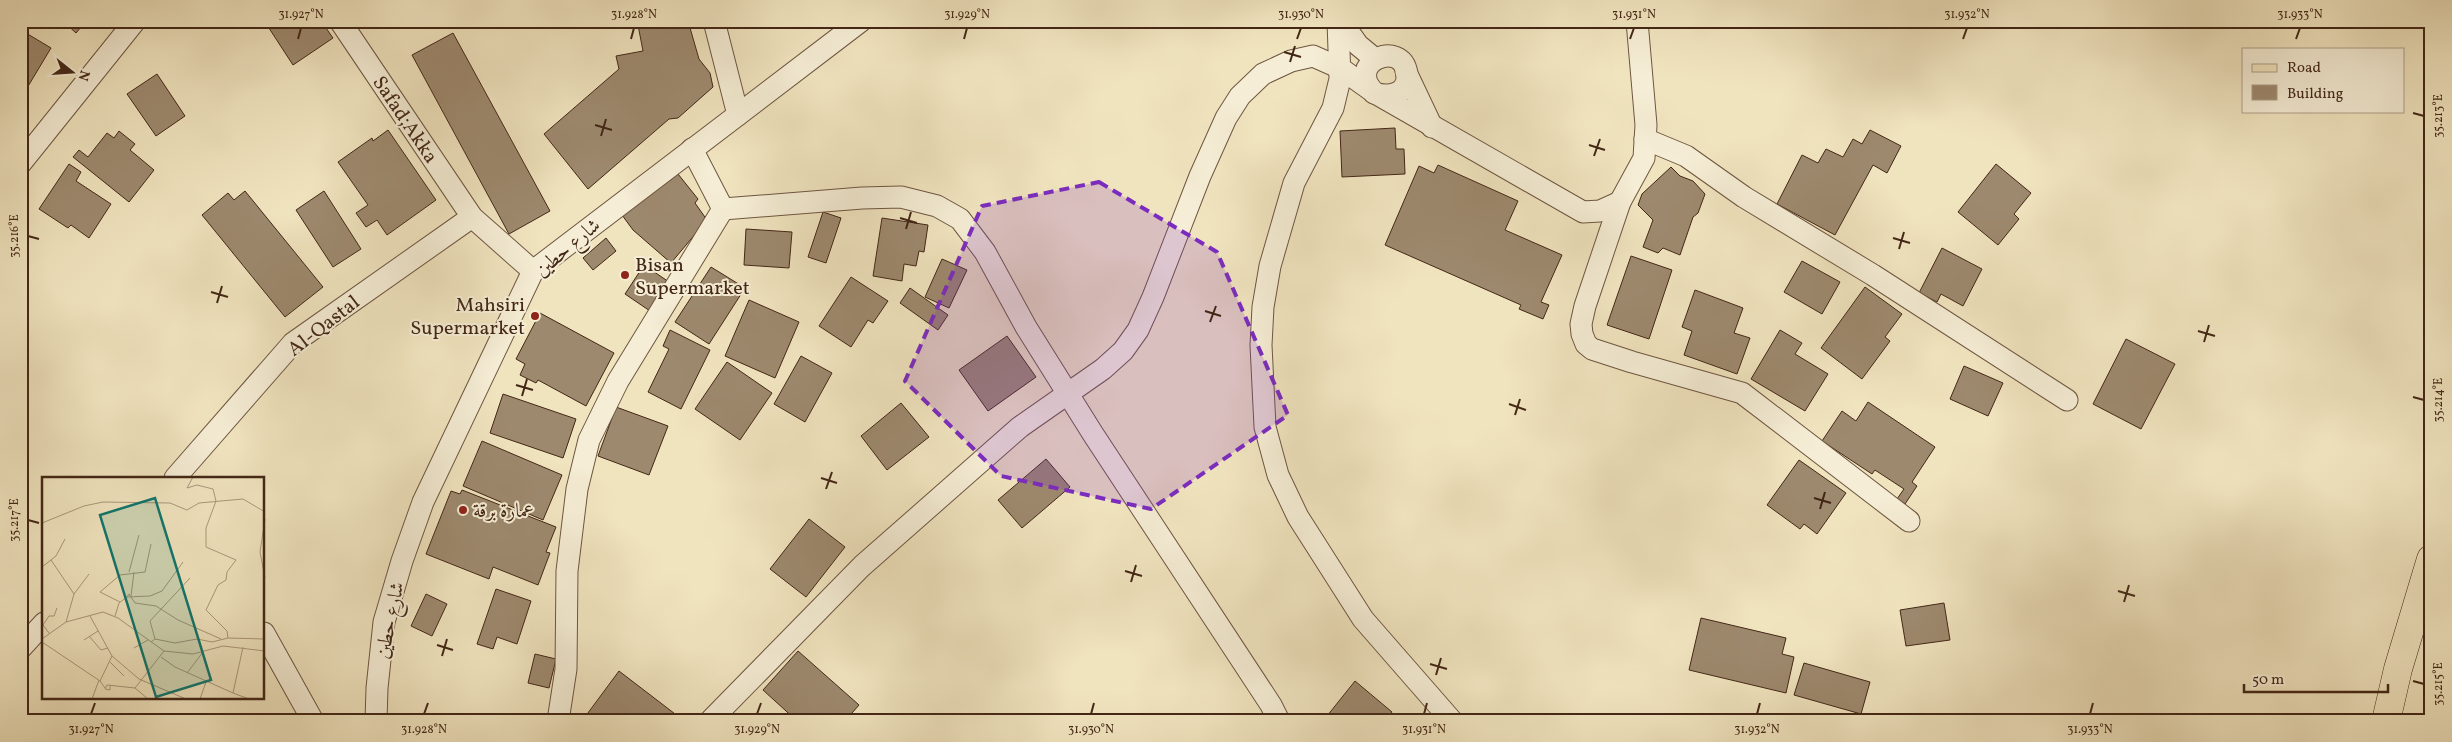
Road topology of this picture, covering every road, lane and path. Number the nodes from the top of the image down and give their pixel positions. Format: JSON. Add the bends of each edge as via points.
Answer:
{"nodes":[{"id":1,"x":135,"y":21,"type":"edge"},
{"id":2,"x":340,"y":21,"type":"edge"},
{"id":3,"x":714,"y":21,"type":"edge"},
{"id":4,"x":862,"y":21,"type":"edge"},
{"id":5,"x":1340,"y":21,"type":"edge"},
{"id":6,"x":1637,"y":21,"type":"edge"},
{"id":7,"x":1375,"y":59,"type":"junction"},
{"id":8,"x":1340,"y":68,"type":"junction"},
{"id":9,"x":1406,"y":72,"type":"junction"},
{"id":10,"x":1375,"y":93,"type":"junction"},
{"id":11,"x":1333,"y":108,"type":"junction"},
{"id":12,"x":738,"y":115,"type":"junction"},
{"id":13,"x":1432,"y":127,"type":"junction"},
{"id":14,"x":1645,"y":139,"type":"junction"},
{"id":15,"x":692,"y":149,"type":"junction"},
{"id":16,"x":21,"y":162,"type":"edge"},
{"id":17,"x":1620,"y":202,"type":"junction"},
{"id":18,"x":723,"y":209,"type":"junction"},
{"id":19,"x":1583,"y":212,"type":"junction"},
{"id":20,"x":472,"y":217,"type":"junction"},
{"id":21,"x":1601,"y":259,"type":"junction"},
{"id":22,"x":532,"y":271,"type":"junction"},
{"id":23,"x":1067,"y":392,"type":"junction"},
{"id":24,"x":2066,"y":400,"type":"dead end"},
{"id":25,"x":177,"y":477,"type":"edge"},
{"id":26,"x":1909,"y":521,"type":"dead end"},
{"id":27,"x":2431,"y":559,"type":"edge"},
{"id":28,"x":42,"y":626,"type":"edge"},
{"id":29,"x":265,"y":635,"type":"edge"},
{"id":30,"x":21,"y":648,"type":"edge"},
{"id":31,"x":314,"y":721,"type":"edge"},
{"id":32,"x":376,"y":721,"type":"edge"},
{"id":33,"x":558,"y":721,"type":"edge"},
{"id":34,"x":710,"y":721,"type":"edge"},
{"id":35,"x":1279,"y":721,"type":"edge"},
{"id":36,"x":1452,"y":721,"type":"edge"},
{"id":37,"x":2386,"y":721,"type":"edge"}],
"edges":[{"from":1,"to":16,"type":"street"},
{"from":2,"to":20,"type":"street","name":"Safad;Akka"},
{"from":3,"to":12,"type":"street"},
{"from":4,"to":12,"type":"street","name":"شارع حطين"},
{"from":5,"to":7,"type":"street","via":[[1358,46]]},
{"from":5,"to":8,"type":"street"},
{"from":6,"to":14,"type":"street"},
{"from":7,"to":8,"type":"street","via":[[1358,58]]},
{"from":7,"to":9,"type":"street","via":[[1394,57]]},
{"from":7,"to":10,"type":"street","via":[[1370,63],[1366,76],[1370,89]]},
{"from":8,"to":10,"type":"street"},
{"from":8,"to":11,"type":"street"},
{"from":8,"to":23,"type":"street","via":[[1313,56],[1291,61],[1263,74],[1240,96],[1226,118],[1200,176],[1138,330],[1123,351],[1103,369]]},
{"from":9,"to":10,"type":"street","via":[[1401,91],[1388,96]]},
{"from":9,"to":13,"type":"street"},
{"from":10,"to":11,"type":"street","via":[[1358,92],[1345,96]]},
{"from":10,"to":13,"type":"street"},
{"from":11,"to":36,"type":"street","via":[[1294,183],[1270,266],[1261,346],[1265,427],[1278,475],[1303,524],[1363,619]]},
{"from":12,"to":15,"type":"street","name":"شارع حطين"},
{"from":13,"to":19,"type":"street"},
{"from":14,"to":17,"type":"street","via":[[1644,158]]},
{"from":14,"to":24,"type":"street","via":[[1686,156],[1744,197],[1873,275]]},
{"from":15,"to":18,"type":"street"},
{"from":15,"to":22,"type":"street","name":"شارع حطين"},
{"from":17,"to":19,"type":"street","via":[[1600,210]]},
{"from":17,"to":21,"type":"street"},
{"from":18,"to":23,"type":"street","via":[[901,197],[937,206],[960,219],[985,252],[1026,328]]},
{"from":18,"to":33,"type":"street","via":[[618,381],[589,440],[577,490],[567,571],[566,669]]},
{"from":19,"to":21,"type":"street","via":[[1597,223]]},
{"from":20,"to":22,"type":"street","name":"Safad;Akka"},
{"from":20,"to":25,"type":"street","name":"Al-Qastal","via":[[293,343]]},
{"from":21,"to":26,"type":"street","via":[[1581,324],[1586,344],[1632,362],[1742,393]]},
{"from":22,"to":32,"type":"street","name":"شارع حطين","via":[[423,502],[402,561],[384,622],[376,688]]},
{"from":23,"to":34,"type":"street","via":[[1020,427],[862,566]]},
{"from":23,"to":35,"type":"street"},
{"from":27,"to":37,"type":"main road"},
{"from":28,"to":30,"type":"street"},
{"from":29,"to":31,"type":"street"}]}
